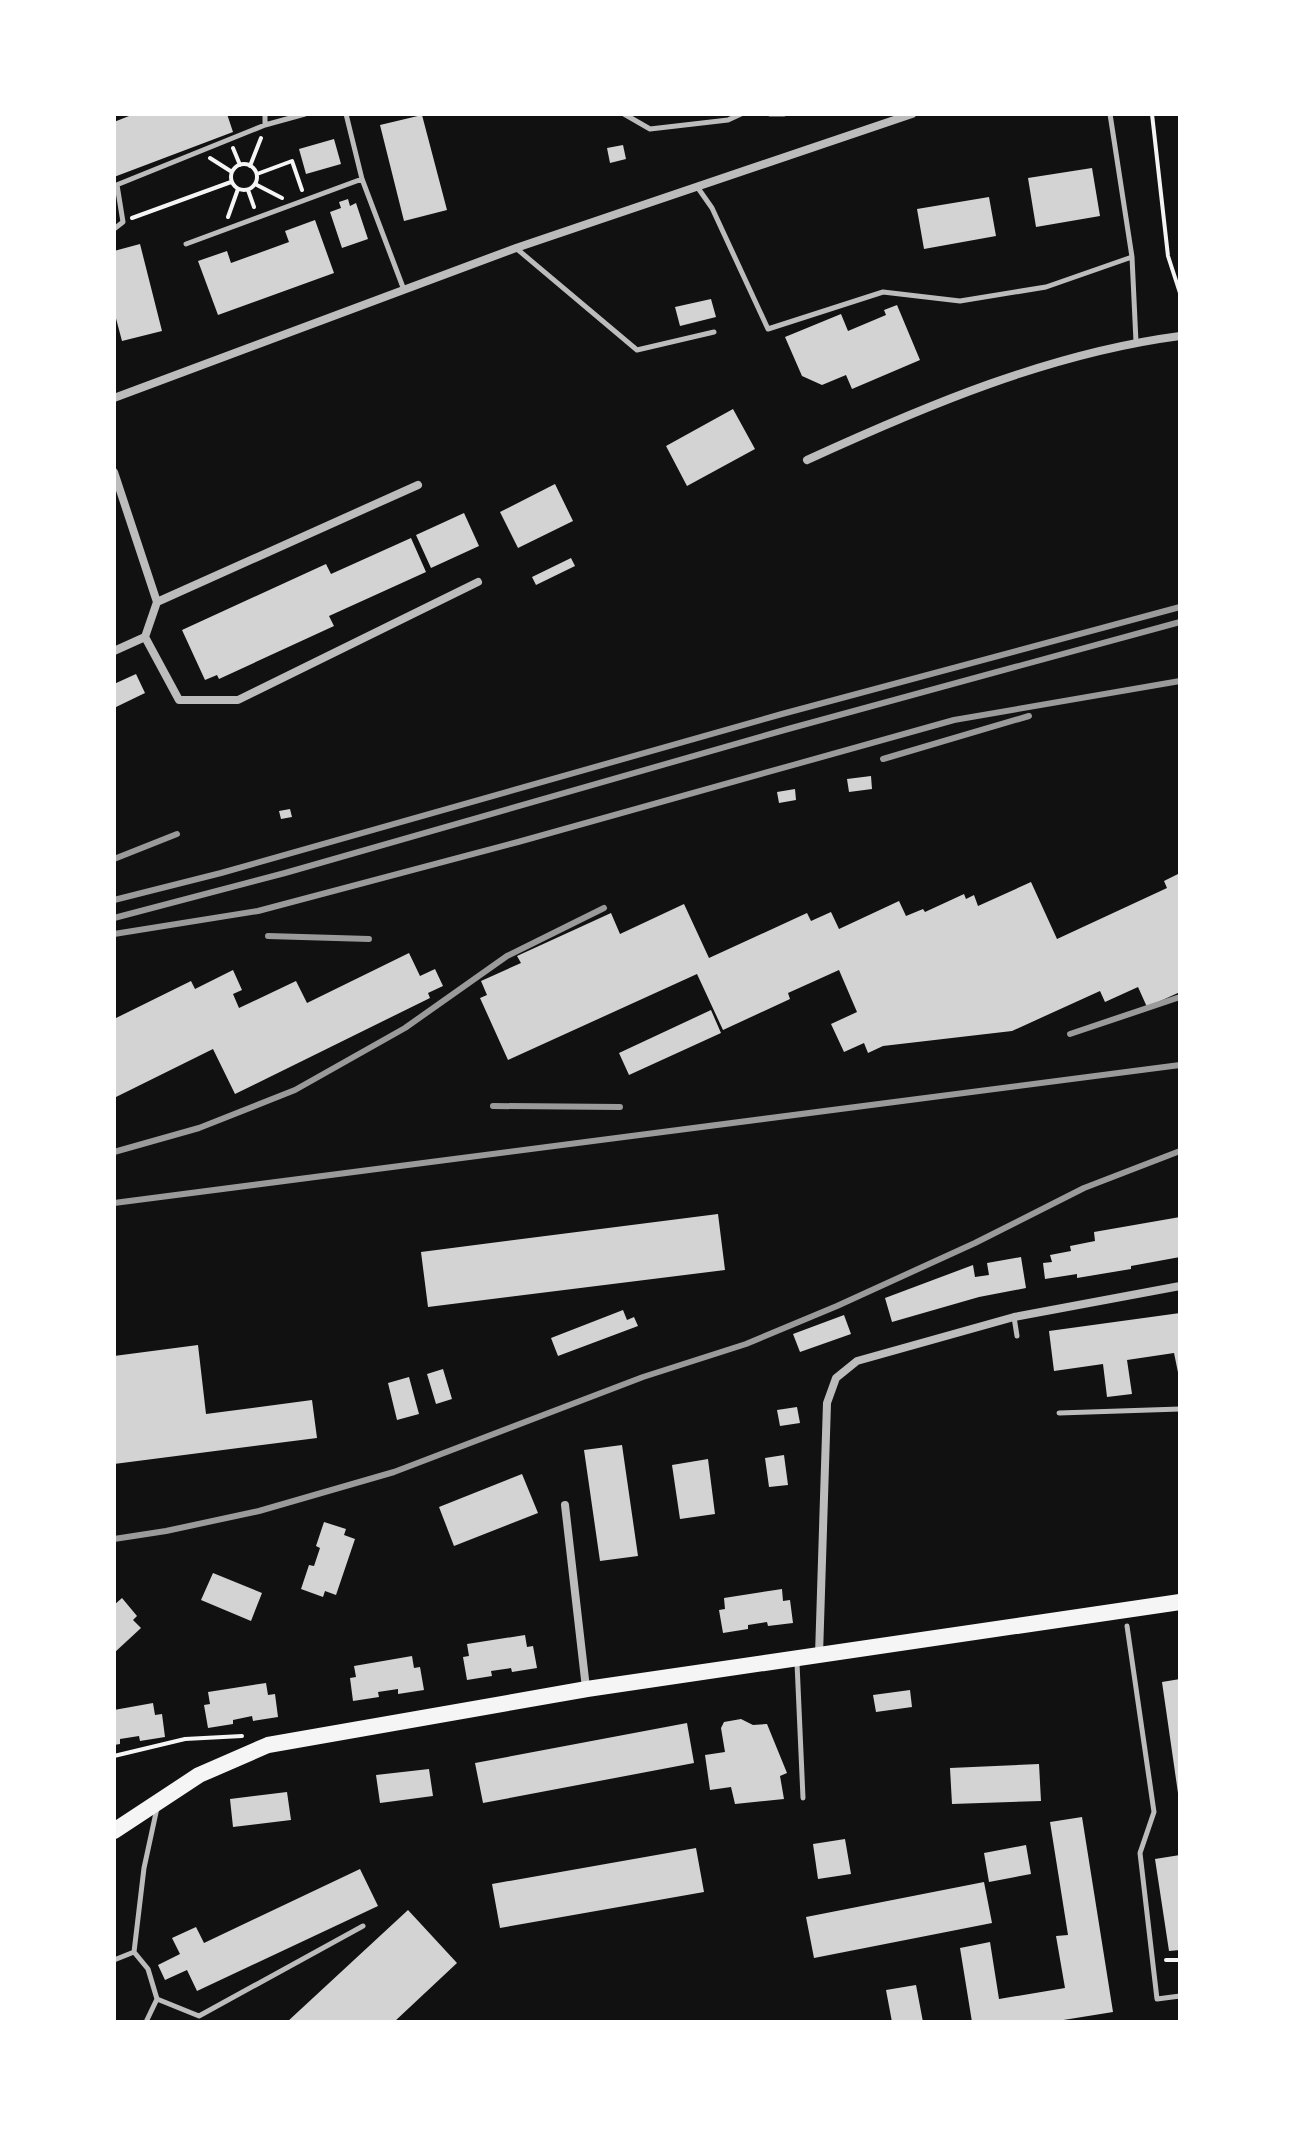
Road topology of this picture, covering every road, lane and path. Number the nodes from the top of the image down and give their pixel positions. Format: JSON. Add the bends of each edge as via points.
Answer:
{"nodes":[{"id":1,"x":265,"y":114,"type":"edge"},
{"id":2,"x":305,"y":114,"type":"edge"},
{"id":3,"x":346,"y":114,"type":"edge"},
{"id":4,"x":624,"y":114,"type":"edge"},
{"id":5,"x":741,"y":114,"type":"edge"},
{"id":6,"x":770,"y":114,"type":"edge"},
{"id":7,"x":784,"y":114,"type":"edge"},
{"id":8,"x":912,"y":114,"type":"edge"},
{"id":9,"x":1110,"y":114,"type":"edge"},
{"id":10,"x":1152,"y":114,"type":"edge"},
{"id":11,"x":265,"y":125,"type":"junction"},
{"id":12,"x":200,"y":151,"type":"junction"},
{"id":13,"x":250,"y":166,"type":"junction"},
{"id":14,"x":232,"y":172,"type":"junction"},
{"id":15,"x":257,"y":174,"type":"junction"},
{"id":16,"x":362,"y":179,"type":"junction"},
{"id":17,"x":231,"y":182,"type":"junction"},
{"id":18,"x":255,"y":184,"type":"junction"},
{"id":19,"x":116,"y":186,"type":"edge"},
{"id":20,"x":698,"y":188,"type":"junction"},
{"id":21,"x":238,"y":189,"type":"junction"},
{"id":22,"x":248,"y":190,"type":"junction"},
{"id":23,"x":305,"y":200,"type":"junction"},
{"id":24,"x":294,"y":204,"type":"junction"},
{"id":25,"x":258,"y":217,"type":"junction"},
{"id":26,"x":123,"y":222,"type":"junction"},
{"id":27,"x":114,"y":229,"type":"edge"},
{"id":28,"x":224,"y":230,"type":"junction"},
{"id":29,"x":186,"y":244,"type":"dead end"},
{"id":30,"x":516,"y":248,"type":"junction"},
{"id":31,"x":1132,"y":257,"type":"junction"},
{"id":32,"x":404,"y":290,"type":"junction"},
{"id":33,"x":1180,"y":293,"type":"edge"},
{"id":34,"x":714,"y":332,"type":"dead end"},
{"id":35,"x":1180,"y":336,"type":"edge"},
{"id":36,"x":1136,"y":342,"type":"junction"},
{"id":37,"x":114,"y":398,"type":"edge"},
{"id":38,"x":807,"y":460,"type":"dead end"},
{"id":39,"x":114,"y":472,"type":"edge"},
{"id":40,"x":418,"y":485,"type":"dead end"},
{"id":41,"x":478,"y":582,"type":"dead end"},
{"id":42,"x":157,"y":602,"type":"junction"},
{"id":43,"x":145,"y":637,"type":"junction"},
{"id":44,"x":114,"y":651,"type":"edge"},
{"id":45,"x":1180,"y":1286,"type":"edge"},
{"id":46,"x":1014,"y":1317,"type":"junction"},
{"id":47,"x":1017,"y":1336,"type":"dead end"},
{"id":48,"x":1180,"y":1409,"type":"edge"},
{"id":49,"x":1059,"y":1413,"type":"dead end"},
{"id":50,"x":565,"y":1505,"type":"dead end"},
{"id":51,"x":1180,"y":1602,"type":"edge"},
{"id":52,"x":1127,"y":1626,"type":"dead end"},
{"id":53,"x":819,"y":1655,"type":"junction"},
{"id":54,"x":797,"y":1658,"type":"junction"},
{"id":55,"x":587,"y":1689,"type":"junction"},
{"id":56,"x":256,"y":1736,"type":"dead end"},
{"id":57,"x":114,"y":1756,"type":"edge"},
{"id":58,"x":803,"y":1798,"type":"dead end"},
{"id":59,"x":158,"y":1803,"type":"junction"},
{"id":60,"x":114,"y":1831,"type":"edge"},
{"id":61,"x":363,"y":1926,"type":"dead end"},
{"id":62,"x":134,"y":1952,"type":"junction"},
{"id":63,"x":114,"y":1960,"type":"edge"},
{"id":64,"x":1180,"y":1996,"type":"edge"},
{"id":65,"x":157,"y":1999,"type":"junction"},
{"id":66,"x":146,"y":2022,"type":"edge"}],
"edges":[{"from":1,"to":11,"type":"lane"},
{"from":2,"to":11,"type":"lane"},
{"from":3,"to":16,"type":"lane"},
{"from":4,"to":5,"type":"lane","via":[[650,129]]},
{"from":6,"to":7,"type":"lane"},
{"from":8,"to":20,"type":"street"},
{"from":9,"to":31,"type":"lane"},
{"from":10,"to":33,"type":"path","via":[[1168,256]]},
{"from":11,"to":12,"type":"lane"},
{"from":11,"to":13,"type":"path"},
{"from":12,"to":14,"type":"path"},
{"from":12,"to":19,"type":"lane"},
{"from":13,"to":14,"type":"path","via":[[240,165]]},
{"from":13,"to":15,"type":"path"},
{"from":14,"to":17,"type":"path"},
{"from":15,"to":18,"type":"path"},
{"from":15,"to":23,"type":"path","via":[[292,161]]},
{"from":16,"to":23,"type":"lane"},
{"from":16,"to":32,"type":"lane"},
{"from":17,"to":21,"type":"path"},
{"from":17,"to":26,"type":"path"},
{"from":18,"to":22,"type":"path"},
{"from":18,"to":24,"type":"path"},
{"from":19,"to":26,"type":"lane"},
{"from":20,"to":30,"type":"street"},
{"from":20,"to":31,"type":"lane","via":[[768,329],[883,292],[960,301],[1046,287]]},
{"from":21,"to":22,"type":"path"},
{"from":21,"to":28,"type":"path"},
{"from":22,"to":25,"type":"path"},
{"from":23,"to":24,"type":"lane"},
{"from":24,"to":25,"type":"lane"},
{"from":25,"to":28,"type":"lane"},
{"from":26,"to":27,"type":"lane"},
{"from":28,"to":29,"type":"lane"},
{"from":30,"to":32,"type":"street"},
{"from":30,"to":34,"type":"lane","via":[[637,350]]},
{"from":31,"to":36,"type":"lane"},
{"from":32,"to":37,"type":"street"},
{"from":35,"to":36,"type":"street"},
{"from":36,"to":38,"type":"street","via":[[913,411]]},
{"from":39,"to":42,"type":"street"},
{"from":40,"to":42,"type":"street"},
{"from":41,"to":43,"type":"street","via":[[238,700],[179,700]]},
{"from":42,"to":43,"type":"street"},
{"from":43,"to":44,"type":"street"},
{"from":45,"to":46,"type":"street"},
{"from":46,"to":47,"type":"lane"},
{"from":46,"to":53,"type":"street","via":[[857,1361],[836,1378],[827,1403]]},
{"from":48,"to":49,"type":"lane"},
{"from":50,"to":55,"type":"street"},
{"from":51,"to":53,"type":"main road"},
{"from":52,"to":64,"type":"lane","via":[[1154,1812],[1140,1853],[1157,1999]]},
{"from":53,"to":54,"type":"main road"},
{"from":54,"to":55,"type":"main road"},
{"from":54,"to":58,"type":"lane"},
{"from":55,"to":59,"type":"main road","via":[[268,1745],[199,1775]]},
{"from":56,"to":57,"type":"path","via":[[185,1739]]},
{"from":59,"to":60,"type":"main road"},
{"from":59,"to":62,"type":"lane"},
{"from":61,"to":65,"type":"lane","via":[[199,2016]]},
{"from":62,"to":63,"type":"lane"},
{"from":62,"to":65,"type":"lane","via":[[148,1969]]},
{"from":65,"to":66,"type":"lane"}]}
